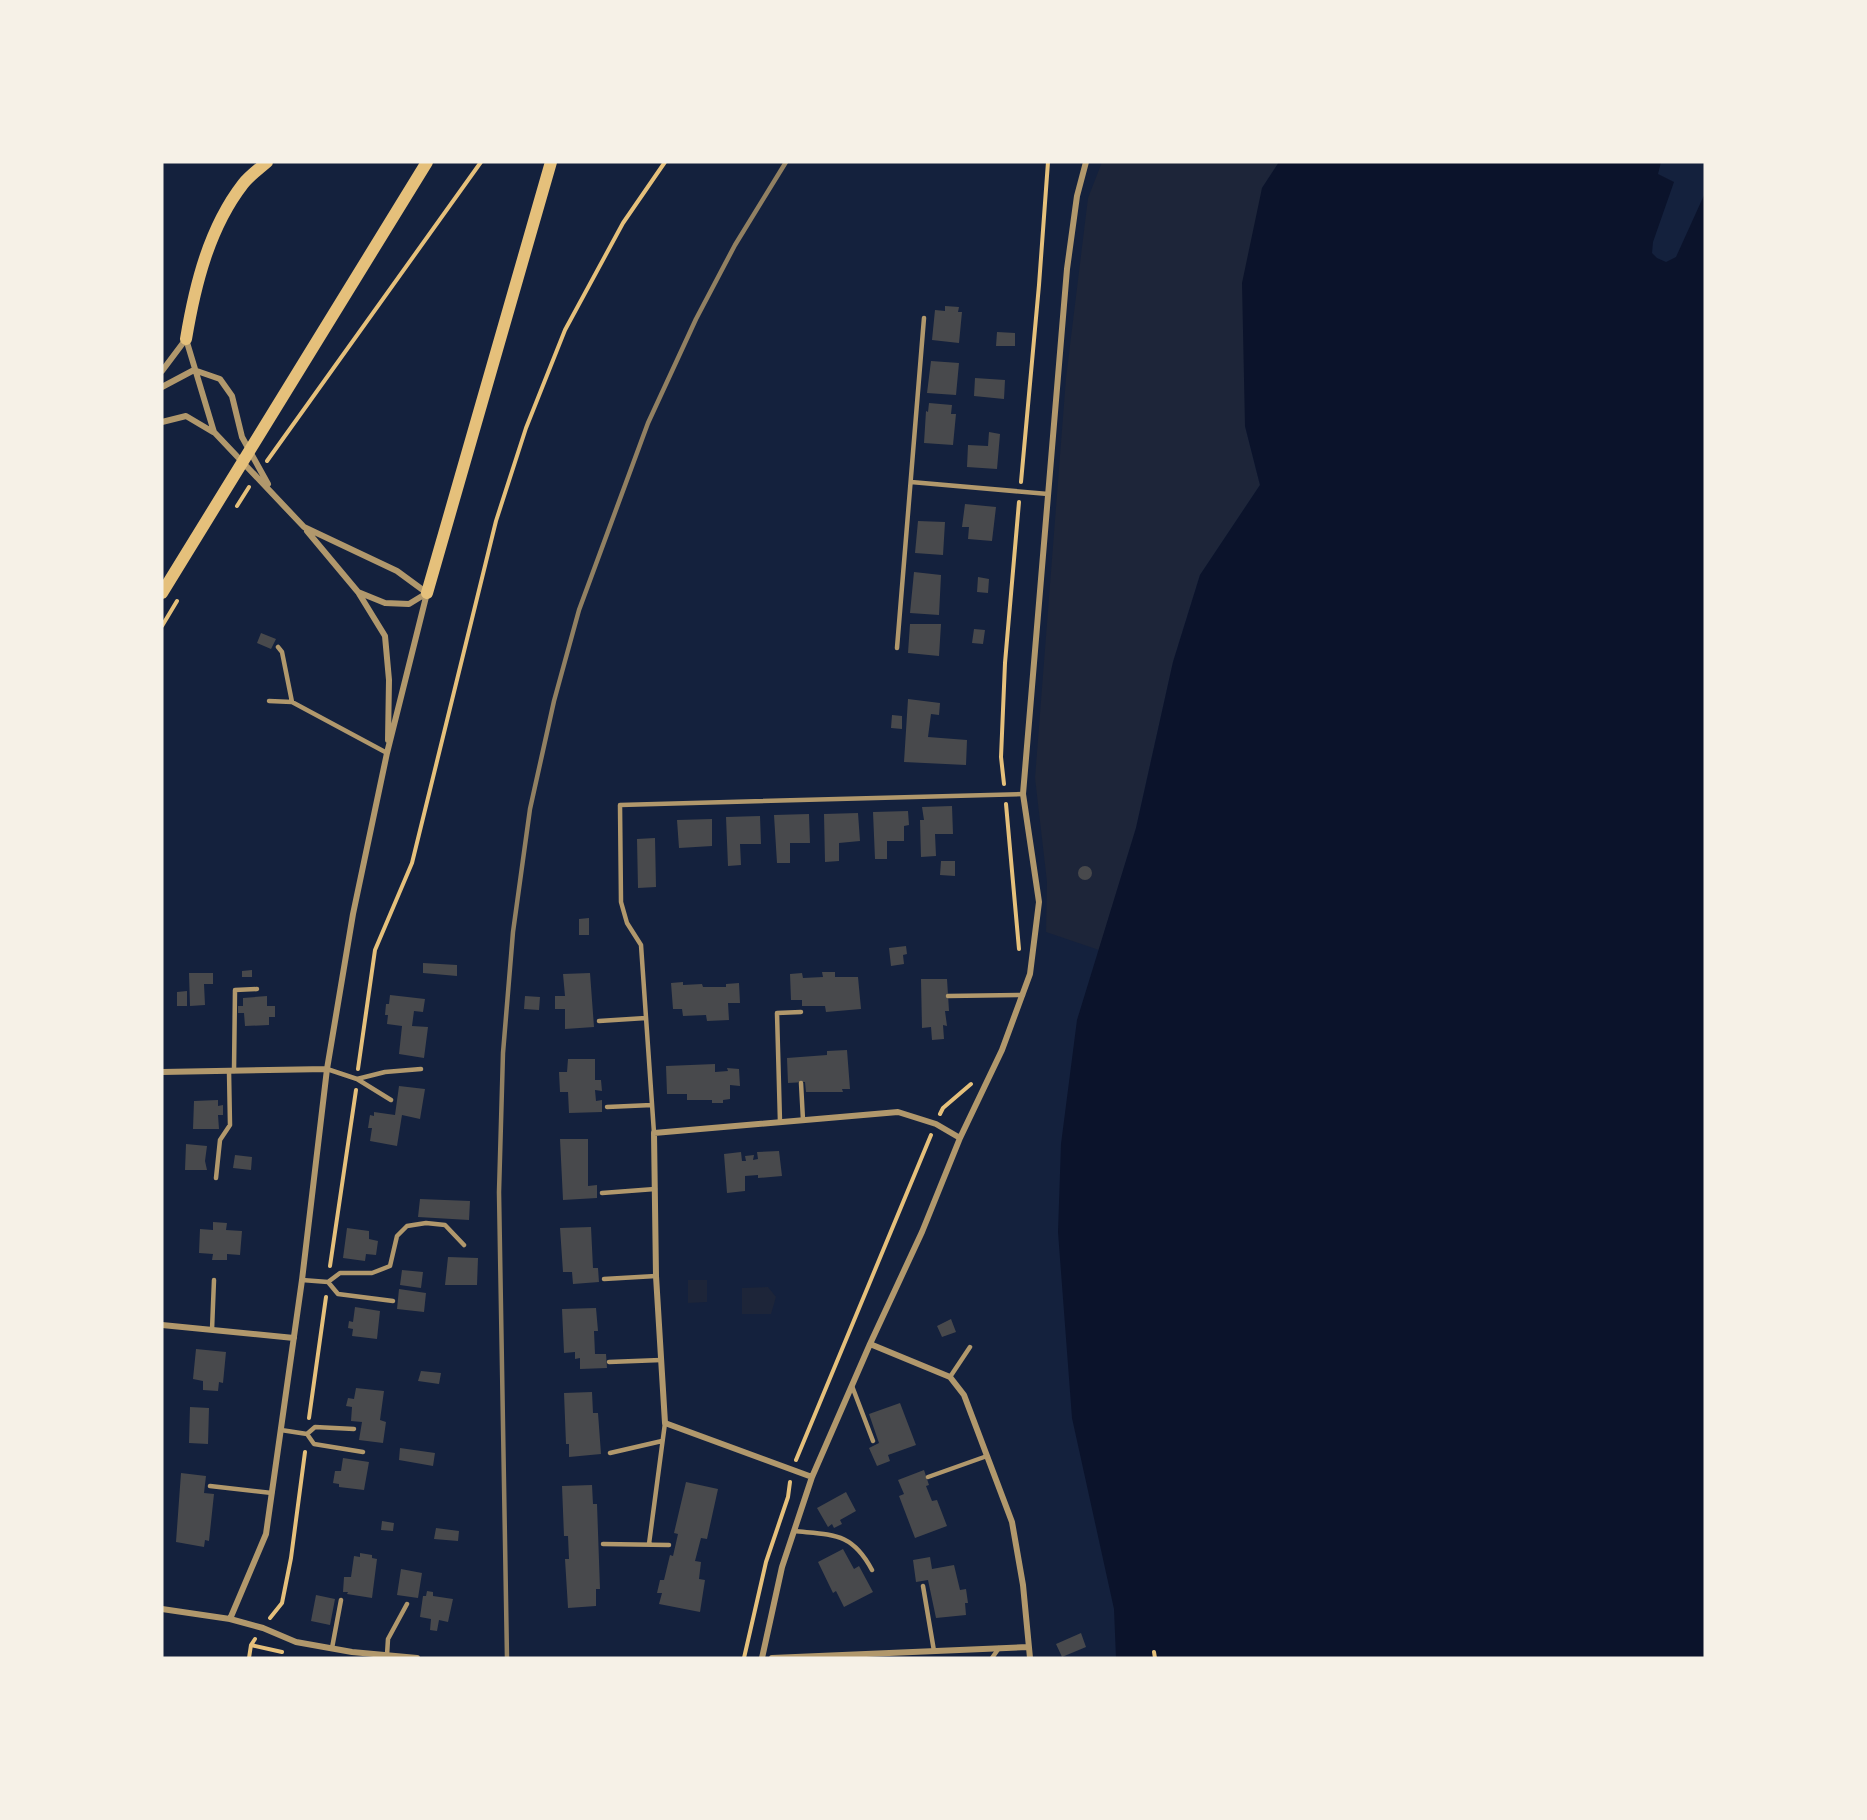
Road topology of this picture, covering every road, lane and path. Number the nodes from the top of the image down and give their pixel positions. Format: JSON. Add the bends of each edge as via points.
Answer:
{"nodes":[{"id":1,"x":267,"y":162,"type":"edge"},
{"id":2,"x":427,"y":162,"type":"edge"},
{"id":3,"x":481,"y":162,"type":"edge"},
{"id":4,"x":551,"y":162,"type":"edge"},
{"id":5,"x":665,"y":162,"type":"edge"},
{"id":6,"x":1048,"y":162,"type":"edge"},
{"id":7,"x":1086,"y":162,"type":"edge"},
{"id":8,"x":924,"y":318,"type":"dead end"},
{"id":9,"x":186,"y":339,"type":"junction"},
{"id":10,"x":194,"y":370,"type":"junction"},
{"id":11,"x":162,"y":371,"type":"edge"},
{"id":12,"x":162,"y":387,"type":"edge"},
{"id":13,"x":162,"y":422,"type":"edge"},
{"id":14,"x":293,"y":424,"type":"dead end"},
{"id":15,"x":214,"y":432,"type":"junction"},
{"id":16,"x":911,"y":482,"type":"junction"},
{"id":17,"x":273,"y":492,"type":"junction"},
{"id":18,"x":1020,"y":492,"type":"junction"},
{"id":19,"x":1048,"y":494,"type":"junction"},
{"id":20,"x":304,"y":527,"type":"junction"},
{"id":21,"x":358,"y":592,"type":"junction"},
{"id":22,"x":162,"y":593,"type":"edge"},
{"id":23,"x":427,"y":593,"type":"junction"},
{"id":24,"x":278,"y":647,"type":"dead end"},
{"id":25,"x":897,"y":648,"type":"dead end"},
{"id":26,"x":268,"y":701,"type":"dead end"},
{"id":27,"x":292,"y":702,"type":"junction"},
{"id":28,"x":387,"y":753,"type":"junction"},
{"id":29,"x":1005,"y":794,"type":"junction"},
{"id":30,"x":1023,"y":794,"type":"junction"},
{"id":31,"x":1019,"y":953,"type":"dead end"},
{"id":32,"x":257,"y":989,"type":"dead end"},
{"id":33,"x":1023,"y":995,"type":"junction"},
{"id":34,"x":948,"y":996,"type":"dead end"},
{"id":35,"x":801,"y":1012,"type":"dead end"},
{"id":36,"x":646,"y":1018,"type":"junction"},
{"id":37,"x":599,"y":1021,"type":"dead end"},
{"id":38,"x":327,"y":1069,"type":"junction"},
{"id":39,"x":421,"y":1069,"type":"dead end"},
{"id":40,"x":232,"y":1071,"type":"junction"},
{"id":41,"x":162,"y":1072,"type":"edge"},
{"id":42,"x":357,"y":1079,"type":"junction"},
{"id":43,"x":973,"y":1082,"type":"dead end"},
{"id":44,"x":801,"y":1083,"type":"dead end"},
{"id":45,"x":391,"y":1100,"type":"dead end"},
{"id":46,"x":652,"y":1105,"type":"junction"},
{"id":47,"x":607,"y":1107,"type":"dead end"},
{"id":48,"x":803,"y":1120,"type":"junction"},
{"id":49,"x":780,"y":1122,"type":"junction"},
{"id":50,"x":936,"y":1124,"type":"junction"},
{"id":51,"x":654,"y":1133,"type":"junction"},
{"id":52,"x":960,"y":1138,"type":"junction"},
{"id":53,"x":216,"y":1178,"type":"dead end"},
{"id":54,"x":655,"y":1189,"type":"junction"},
{"id":55,"x":602,"y":1193,"type":"dead end"},
{"id":56,"x":464,"y":1245,"type":"dead end"},
{"id":57,"x":656,"y":1276,"type":"junction"},
{"id":58,"x":604,"y":1279,"type":"dead end"},
{"id":59,"x":214,"y":1280,"type":"dead end"},
{"id":60,"x":302,"y":1280,"type":"junction"},
{"id":61,"x":328,"y":1282,"type":"junction"},
{"id":62,"x":393,"y":1301,"type":"dead end"},
{"id":63,"x":162,"y":1325,"type":"edge"},
{"id":64,"x":212,"y":1330,"type":"junction"},
{"id":65,"x":294,"y":1338,"type":"junction"},
{"id":66,"x":870,"y":1344,"type":"junction"},
{"id":67,"x":970,"y":1347,"type":"dead end"},
{"id":68,"x":661,"y":1360,"type":"junction"},
{"id":69,"x":609,"y":1362,"type":"dead end"},
{"id":70,"x":950,"y":1377,"type":"junction"},
{"id":71,"x":852,"y":1386,"type":"junction"},
{"id":72,"x":665,"y":1423,"type":"junction"},
{"id":73,"x":354,"y":1429,"type":"dead end"},
{"id":74,"x":281,"y":1430,"type":"junction"},
{"id":75,"x":307,"y":1434,"type":"junction"},
{"id":76,"x":873,"y":1441,"type":"dead end"},
{"id":77,"x":663,"y":1442,"type":"junction"},
{"id":78,"x":363,"y":1452,"type":"dead end"},
{"id":79,"x":609,"y":1453,"type":"dead end"},
{"id":80,"x":987,"y":1456,"type":"junction"},
{"id":81,"x":793,"y":1470,"type":"junction"},
{"id":82,"x":812,"y":1477,"type":"junction"},
{"id":83,"x":928,"y":1477,"type":"dead end"},
{"id":84,"x":210,"y":1486,"type":"dead end"},
{"id":85,"x":272,"y":1494,"type":"junction"},
{"id":86,"x":794,"y":1531,"type":"junction"},
{"id":87,"x":603,"y":1544,"type":"dead end"},
{"id":88,"x":649,"y":1544,"type":"junction"},
{"id":89,"x":669,"y":1545,"type":"dead end"},
{"id":90,"x":872,"y":1570,"type":"dead end"},
{"id":91,"x":923,"y":1586,"type":"dead end"},
{"id":92,"x":341,"y":1600,"type":"dead end"},
{"id":93,"x":407,"y":1604,"type":"dead end"},
{"id":94,"x":162,"y":1609,"type":"edge"},
{"id":95,"x":230,"y":1619,"type":"junction"},
{"id":96,"x":262,"y":1628,"type":"junction"},
{"id":97,"x":251,"y":1645,"type":"junction"},
{"id":98,"x":1028,"y":1647,"type":"junction"},
{"id":99,"x":332,"y":1648,"type":"junction"},
{"id":100,"x":999,"y":1648,"type":"junction"},
{"id":101,"x":934,"y":1651,"type":"junction"},
{"id":102,"x":1154,"y":1652,"type":"dead end"},
{"id":103,"x":285,"y":1653,"type":"dead end"},
{"id":104,"x":352,"y":1655,"type":"edge"},
{"id":105,"x":387,"y":1655,"type":"junction"},
{"id":106,"x":854,"y":1656,"type":"edge"},
{"id":107,"x":249,"y":1658,"type":"edge"},
{"id":108,"x":417,"y":1658,"type":"edge"},
{"id":109,"x":744,"y":1658,"type":"edge"},
{"id":110,"x":762,"y":1658,"type":"edge"},
{"id":111,"x":772,"y":1658,"type":"edge"},
{"id":112,"x":992,"y":1658,"type":"edge"},
{"id":113,"x":1030,"y":1658,"type":"edge"},
{"id":114,"x":1155,"y":1658,"type":"edge"}],
"edges":[{"from":1,"to":9,"type":"main road","via":[[244,183],[213,234],[192,302]]},
{"from":2,"to":22,"type":"main road"},
{"from":3,"to":14,"type":"path"},
{"from":4,"to":23,"type":"main road"},
{"from":5,"to":42,"type":"path","via":[[624,222],[565,330],[526,428],[496,521],[412,863],[375,950]]},
{"from":6,"to":18,"type":"path"},
{"from":7,"to":19,"type":"street","via":[[1067,269]]},
{"from":8,"to":16,"type":"lane"},
{"from":9,"to":10,"type":"street"},
{"from":9,"to":11,"type":"street"},
{"from":10,"to":12,"type":"street"},
{"from":10,"to":15,"type":"street"},
{"from":10,"to":17,"type":"street","via":[[220,379],[232,396],[242,437]]},
{"from":13,"to":15,"type":"street","via":[[186,416]]},
{"from":15,"to":17,"type":"street"},
{"from":16,"to":18,"type":"lane"},
{"from":16,"to":25,"type":"lane"},
{"from":17,"to":20,"type":"street"},
{"from":18,"to":19,"type":"lane"},
{"from":18,"to":29,"type":"path","via":[[1005,663],[1001,757]]},
{"from":19,"to":30,"type":"street"},
{"from":20,"to":21,"type":"street"},
{"from":20,"to":23,"type":"street","via":[[397,571]]},
{"from":21,"to":23,"type":"street","via":[[385,603],[409,604]]},
{"from":21,"to":28,"type":"street","via":[[385,636],[389,680]]},
{"from":23,"to":28,"type":"street"},
{"from":24,"to":27,"type":"lane"},
{"from":26,"to":27,"type":"lane"},
{"from":27,"to":28,"type":"lane"},
{"from":28,"to":38,"type":"street","via":[[353,914]]},
{"from":29,"to":30,"type":"lane"},
{"from":29,"to":31,"type":"path"},
{"from":29,"to":36,"type":"lane","via":[[620,805],[621,902],[627,923],[641,945]]},
{"from":30,"to":33,"type":"street","via":[[1039,902],[1030,974]]},
{"from":32,"to":40,"type":"lane","via":[[235,990]]},
{"from":33,"to":34,"type":"lane"},
{"from":33,"to":52,"type":"street"},
{"from":35,"to":49,"type":"lane","via":[[777,1013]]},
{"from":36,"to":37,"type":"lane"},
{"from":36,"to":46,"type":"lane"},
{"from":38,"to":40,"type":"street"},
{"from":38,"to":42,"type":"lane"},
{"from":38,"to":60,"type":"street"},
{"from":39,"to":42,"type":"lane"},
{"from":40,"to":41,"type":"street"},
{"from":40,"to":53,"type":"lane","via":[[230,1125],[220,1140]]},
{"from":42,"to":45,"type":"lane"},
{"from":42,"to":61,"type":"path"},
{"from":43,"to":50,"type":"path","via":[[943,1108]]},
{"from":44,"to":48,"type":"lane"},
{"from":46,"to":47,"type":"lane"},
{"from":46,"to":51,"type":"lane"},
{"from":48,"to":49,"type":"street"},
{"from":48,"to":50,"type":"street","via":[[898,1112]]},
{"from":49,"to":51,"type":"street"},
{"from":50,"to":52,"type":"street"},
{"from":50,"to":81,"type":"path"},
{"from":51,"to":54,"type":"street"},
{"from":52,"to":66,"type":"street"},
{"from":54,"to":55,"type":"lane"},
{"from":54,"to":57,"type":"street"},
{"from":56,"to":61,"type":"lane","via":[[445,1225],[407,1226],[398,1236],[390,1266],[372,1273],[340,1273]]},
{"from":57,"to":58,"type":"lane"},
{"from":57,"to":68,"type":"street"},
{"from":59,"to":64,"type":"lane"},
{"from":60,"to":61,"type":"lane"},
{"from":60,"to":65,"type":"street"},
{"from":61,"to":62,"type":"lane","via":[[338,1294]]},
{"from":61,"to":75,"type":"path"},
{"from":63,"to":64,"type":"street"},
{"from":64,"to":65,"type":"street"},
{"from":65,"to":74,"type":"street"},
{"from":66,"to":70,"type":"street"},
{"from":66,"to":71,"type":"street"},
{"from":67,"to":70,"type":"lane"},
{"from":68,"to":69,"type":"lane"},
{"from":68,"to":72,"type":"street"},
{"from":70,"to":80,"type":"street","via":[[964,1395]]},
{"from":71,"to":76,"type":"lane"},
{"from":71,"to":82,"type":"street"},
{"from":72,"to":77,"type":"lane"},
{"from":72,"to":81,"type":"street"},
{"from":73,"to":75,"type":"lane","via":[[315,1427]]},
{"from":74,"to":75,"type":"lane"},
{"from":74,"to":85,"type":"street"},
{"from":75,"to":78,"type":"lane","via":[[314,1444]]},
{"from":75,"to":96,"type":"path","via":[[282,1603]]},
{"from":77,"to":79,"type":"lane"},
{"from":77,"to":88,"type":"lane"},
{"from":80,"to":83,"type":"lane"},
{"from":80,"to":98,"type":"street","via":[[1012,1522]]},
{"from":81,"to":82,"type":"street"},
{"from":81,"to":109,"type":"path"},
{"from":82,"to":86,"type":"street"},
{"from":84,"to":85,"type":"lane"},
{"from":85,"to":95,"type":"street","via":[[266,1534]]},
{"from":86,"to":90,"type":"lane","via":[[837,1536],[852,1542]]},
{"from":86,"to":110,"type":"street"},
{"from":87,"to":88,"type":"lane"},
{"from":88,"to":89,"type":"lane"},
{"from":91,"to":101,"type":"lane"},
{"from":92,"to":99,"type":"lane"},
{"from":93,"to":105,"type":"lane","via":[[388,1640]]},
{"from":94,"to":95,"type":"street"},
{"from":95,"to":96,"type":"street"},
{"from":96,"to":97,"type":"path"},
{"from":96,"to":99,"type":"street","via":[[296,1641]]},
{"from":97,"to":103,"type":"path"},
{"from":97,"to":107,"type":"path"},
{"from":98,"to":100,"type":"street"},
{"from":98,"to":113,"type":"street"},
{"from":99,"to":104,"type":"street"},
{"from":100,"to":101,"type":"street"},
{"from":100,"to":112,"type":"lane"},
{"from":101,"to":106,"type":"street"},
{"from":102,"to":114,"type":"path"},
{"from":104,"to":105,"type":"street"},
{"from":105,"to":108,"type":"street"},
{"from":106,"to":111,"type":"street"}]}
